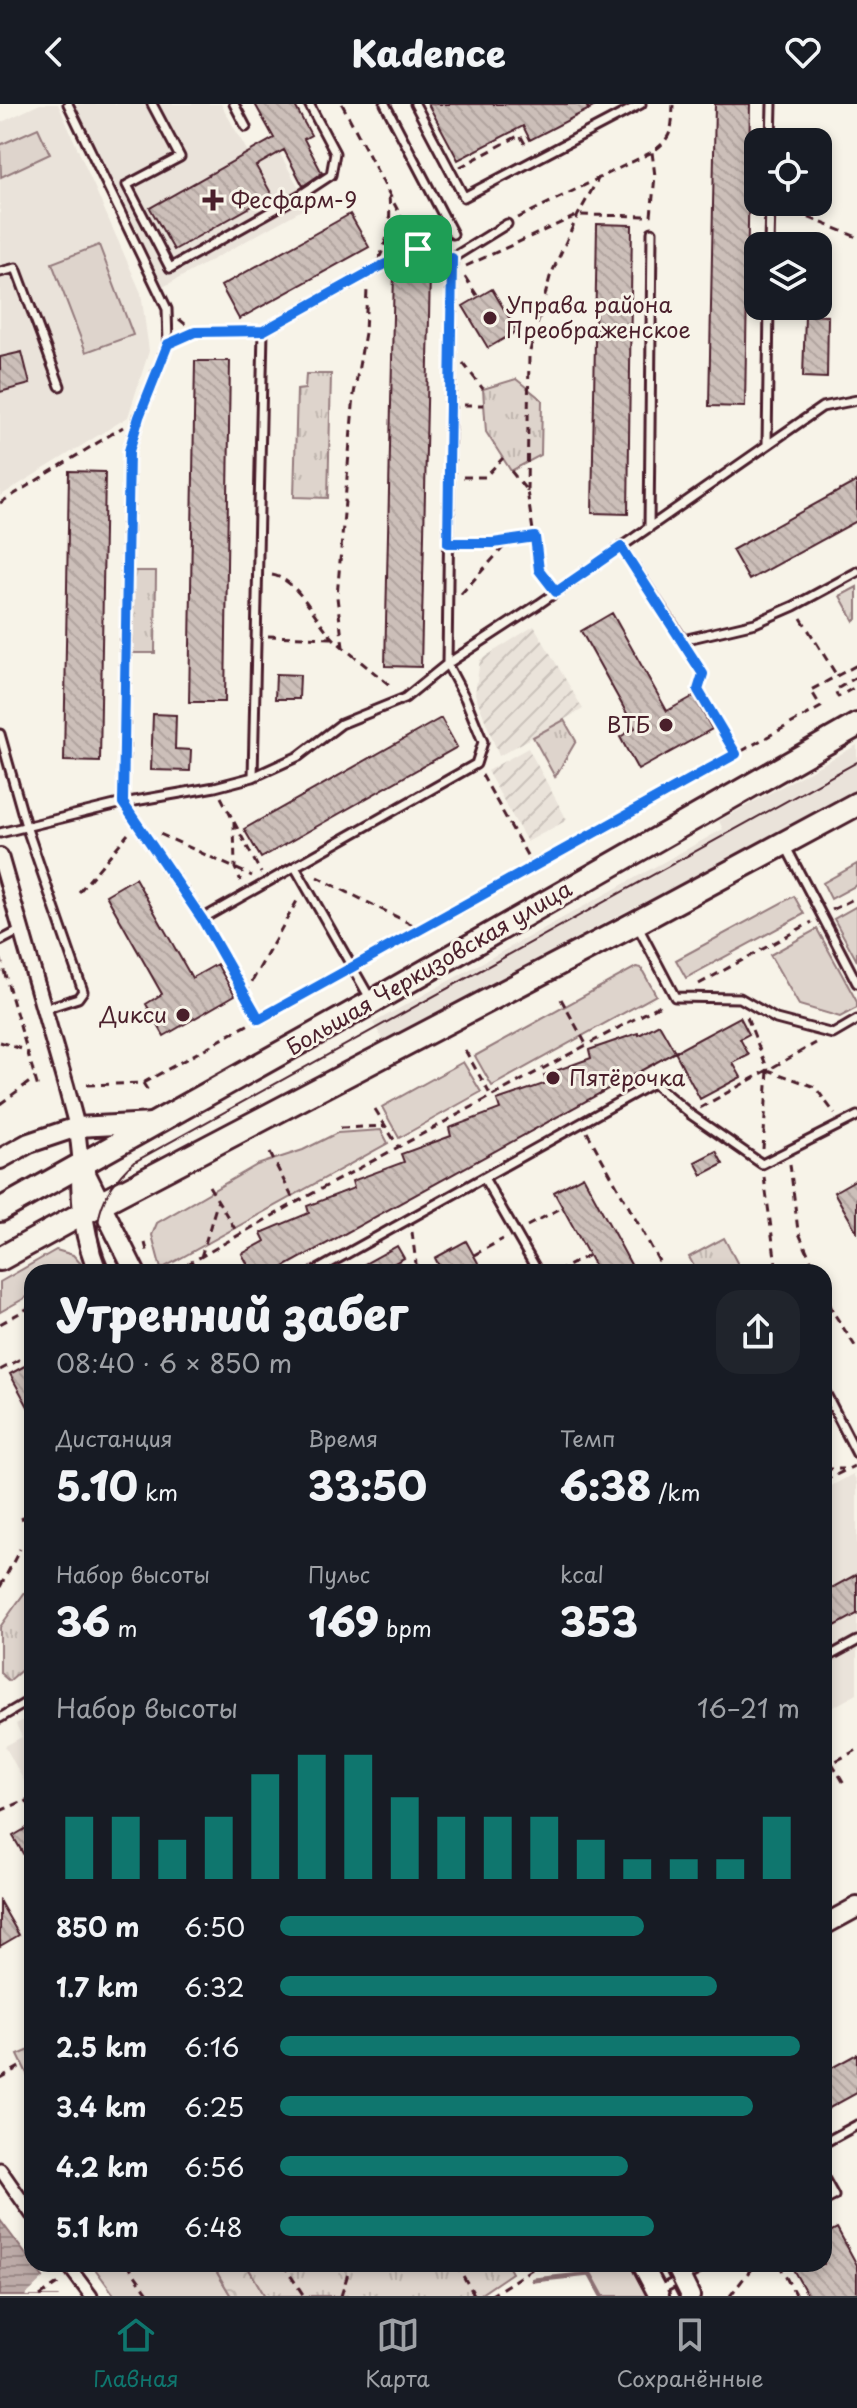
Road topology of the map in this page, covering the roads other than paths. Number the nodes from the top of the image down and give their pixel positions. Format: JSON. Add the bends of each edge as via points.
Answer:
{"nodes":[{"id":1,"x":68,"y":104,"type":"edge"},
{"id":2,"x":152,"y":104,"type":"edge"},
{"id":3,"x":234,"y":104,"type":"edge"},
{"id":4,"x":309,"y":104,"type":"edge"},
{"id":5,"x":385,"y":104,"type":"edge"},
{"id":6,"x":415,"y":104,"type":"edge"},
{"id":7,"x":641,"y":104,"type":"edge"},
{"id":8,"x":772,"y":104,"type":"edge"},
{"id":9,"x":246,"y":127,"type":"dead end"},
{"id":10,"x":771,"y":128,"type":"edge"},
{"id":11,"x":507,"y":224,"type":"road end"},
{"id":12,"x":652,"y":232,"type":"dead end"},
{"id":13,"x":453,"y":234,"type":"dead end"},
{"id":14,"x":371,"y":271,"type":"road end"},
{"id":15,"x":0,"y":272,"type":"edge"},
{"id":16,"x":769,"y":320,"type":"edge"},
{"id":17,"x":60,"y":386,"type":"dead end"},
{"id":18,"x":857,"y":400,"type":"edge"},
{"id":19,"x":767,"y":444,"type":"junction"},
{"id":20,"x":649,"y":528,"type":"junction"},
{"id":21,"x":621,"y":547,"type":"junction"},
{"id":22,"x":857,"y":572,"type":"edge"},
{"id":23,"x":447,"y":664,"type":"junction"},
{"id":24,"x":857,"y":725,"type":"edge"},
{"id":25,"x":0,"y":734,"type":"edge"},
{"id":26,"x":253,"y":777,"type":"junction"},
{"id":27,"x":123,"y":803,"type":"junction"},
{"id":28,"x":857,"y":804,"type":"edge"},
{"id":29,"x":26,"y":826,"type":"junction"},
{"id":30,"x":0,"y":833,"type":"edge"},
{"id":31,"x":784,"y":843,"type":"junction"},
{"id":32,"x":0,"y":856,"type":"edge"},
{"id":33,"x":295,"y":867,"type":"junction"},
{"id":34,"x":636,"y":923,"type":"junction"},
{"id":35,"x":21,"y":930,"type":"junction"},
{"id":36,"x":0,"y":941,"type":"edge"},
{"id":37,"x":857,"y":983,"type":"edge"},
{"id":38,"x":372,"y":1002,"type":"junction"},
{"id":39,"x":44,"y":1009,"type":"junction"},
{"id":40,"x":857,"y":1020,"type":"edge"},
{"id":41,"x":856,"y":1119,"type":"edge"},
{"id":42,"x":156,"y":1123,"type":"junction"},
{"id":43,"x":77,"y":1127,"type":"junction"},
{"id":44,"x":0,"y":1159,"type":"edge"},
{"id":45,"x":81,"y":1164,"type":"junction"},
{"id":46,"x":484,"y":1178,"type":"junction"},
{"id":47,"x":91,"y":1209,"type":"junction"},
{"id":48,"x":0,"y":1210,"type":"edge"},
{"id":49,"x":0,"y":1259,"type":"edge"},
{"id":50,"x":96,"y":1264,"type":"edge"},
{"id":51,"x":129,"y":1264,"type":"edge"},
{"id":52,"x":328,"y":1264,"type":"edge"},
{"id":53,"x":533,"y":1264,"type":"edge"},
{"id":54,"x":832,"y":1406,"type":"edge"},
{"id":55,"x":857,"y":1454,"type":"edge"},
{"id":56,"x":857,"y":1641,"type":"edge"},
{"id":57,"x":832,"y":1655,"type":"edge"},
{"id":58,"x":24,"y":1704,"type":"edge"},
{"id":59,"x":0,"y":1718,"type":"edge"},
{"id":60,"x":857,"y":1907,"type":"edge"},
{"id":61,"x":832,"y":1921,"type":"edge"},
{"id":62,"x":857,"y":2125,"type":"edge"},
{"id":63,"x":832,"y":2139,"type":"edge"},
{"id":64,"x":0,"y":2169,"type":"edge"},
{"id":65,"x":24,"y":2204,"type":"edge"},
{"id":66,"x":69,"y":2272,"type":"edge"},
{"id":67,"x":646,"y":2272,"type":"edge"},
{"id":68,"x":682,"y":2280,"type":"edge"},
{"id":69,"x":658,"y":2294,"type":"edge"},
{"id":70,"x":91,"y":2296,"type":"edge"}],
"edges":[{"from":1,"to":27,"type":"lane","via":[[167,309],[168,344],[129,451]]},
{"from":2,"to":4,"type":"lane","via":[[180,157],[127,185],[170,268],[331,175],[335,153]]},
{"from":3,"to":9,"type":"lane"},
{"from":5,"to":13,"type":"lane"},
{"from":6,"to":7,"type":"lane","via":[[464,197]]},
{"from":8,"to":10,"type":"lane"},
{"from":11,"to":23,"type":"lane","via":[[452,258]]},
{"from":12,"to":20,"type":"lane"},
{"from":14,"to":26,"type":"lane","via":[[263,331]]},
{"from":15,"to":17,"type":"lane","via":[[16,268]]},
{"from":16,"to":19,"type":"lane"},
{"from":18,"to":19,"type":"lane","via":[[822,407]]},
{"from":19,"to":20,"type":"lane"},
{"from":20,"to":21,"type":"lane"},
{"from":21,"to":22,"type":"lane","via":[[683,640],[755,623]]},
{"from":21,"to":23,"type":"lane"},
{"from":23,"to":26,"type":"lane","via":[[405,698],[341,724],[299,756]]},
{"from":23,"to":33,"type":"lane","via":[[483,742],[476,764]]},
{"from":24,"to":38,"type":"main road","name":"Большая Черкизовская улица"},
{"from":25,"to":29,"type":"lane"},
{"from":26,"to":27,"type":"lane"},
{"from":27,"to":29,"type":"lane"},
{"from":27,"to":33,"type":"lane","via":[[202,919]]},
{"from":28,"to":31,"type":"main road"},
{"from":29,"to":30,"type":"lane"},
{"from":29,"to":39,"type":"lane","via":[[83,991],[78,998]]},
{"from":31,"to":34,"type":"main road"},
{"from":31,"to":37,"type":"lane"},
{"from":32,"to":35,"type":"street"},
{"from":33,"to":38,"type":"lane"},
{"from":34,"to":40,"type":"lane","via":[[675,997],[740,998],[776,1019],[833,1034]]},
{"from":34,"to":47,"type":"main road"},
{"from":35,"to":36,"type":"lane"},
{"from":35,"to":39,"type":"street"},
{"from":38,"to":42,"type":"main road","name":"Большая Черкизовская улица"},
{"from":39,"to":43,"type":"street"},
{"from":41,"to":46,"type":"lane","via":[[762,1164],[653,1083]]},
{"from":42,"to":43,"type":"street"},
{"from":42,"to":45,"type":"main road","name":"Большая Черкизовская улица"},
{"from":43,"to":44,"type":"street"},
{"from":43,"to":45,"type":"street"},
{"from":45,"to":47,"type":"street"},
{"from":45,"to":48,"type":"main road","name":"Большая Черкизовская улица"},
{"from":46,"to":52,"type":"lane"},
{"from":46,"to":53,"type":"lane"},
{"from":47,"to":49,"type":"main road"},
{"from":47,"to":50,"type":"street"},
{"from":47,"to":51,"type":"street"},
{"from":54,"to":55,"type":"lane"},
{"from":56,"to":57,"type":"lane"},
{"from":58,"to":59,"type":"lane"},
{"from":60,"to":61,"type":"street"},
{"from":62,"to":63,"type":"lane"},
{"from":64,"to":65,"type":"street"},
{"from":66,"to":70,"type":"street"},
{"from":67,"to":69,"type":"street"},
{"from":68,"to":69,"type":"lane"}]}
